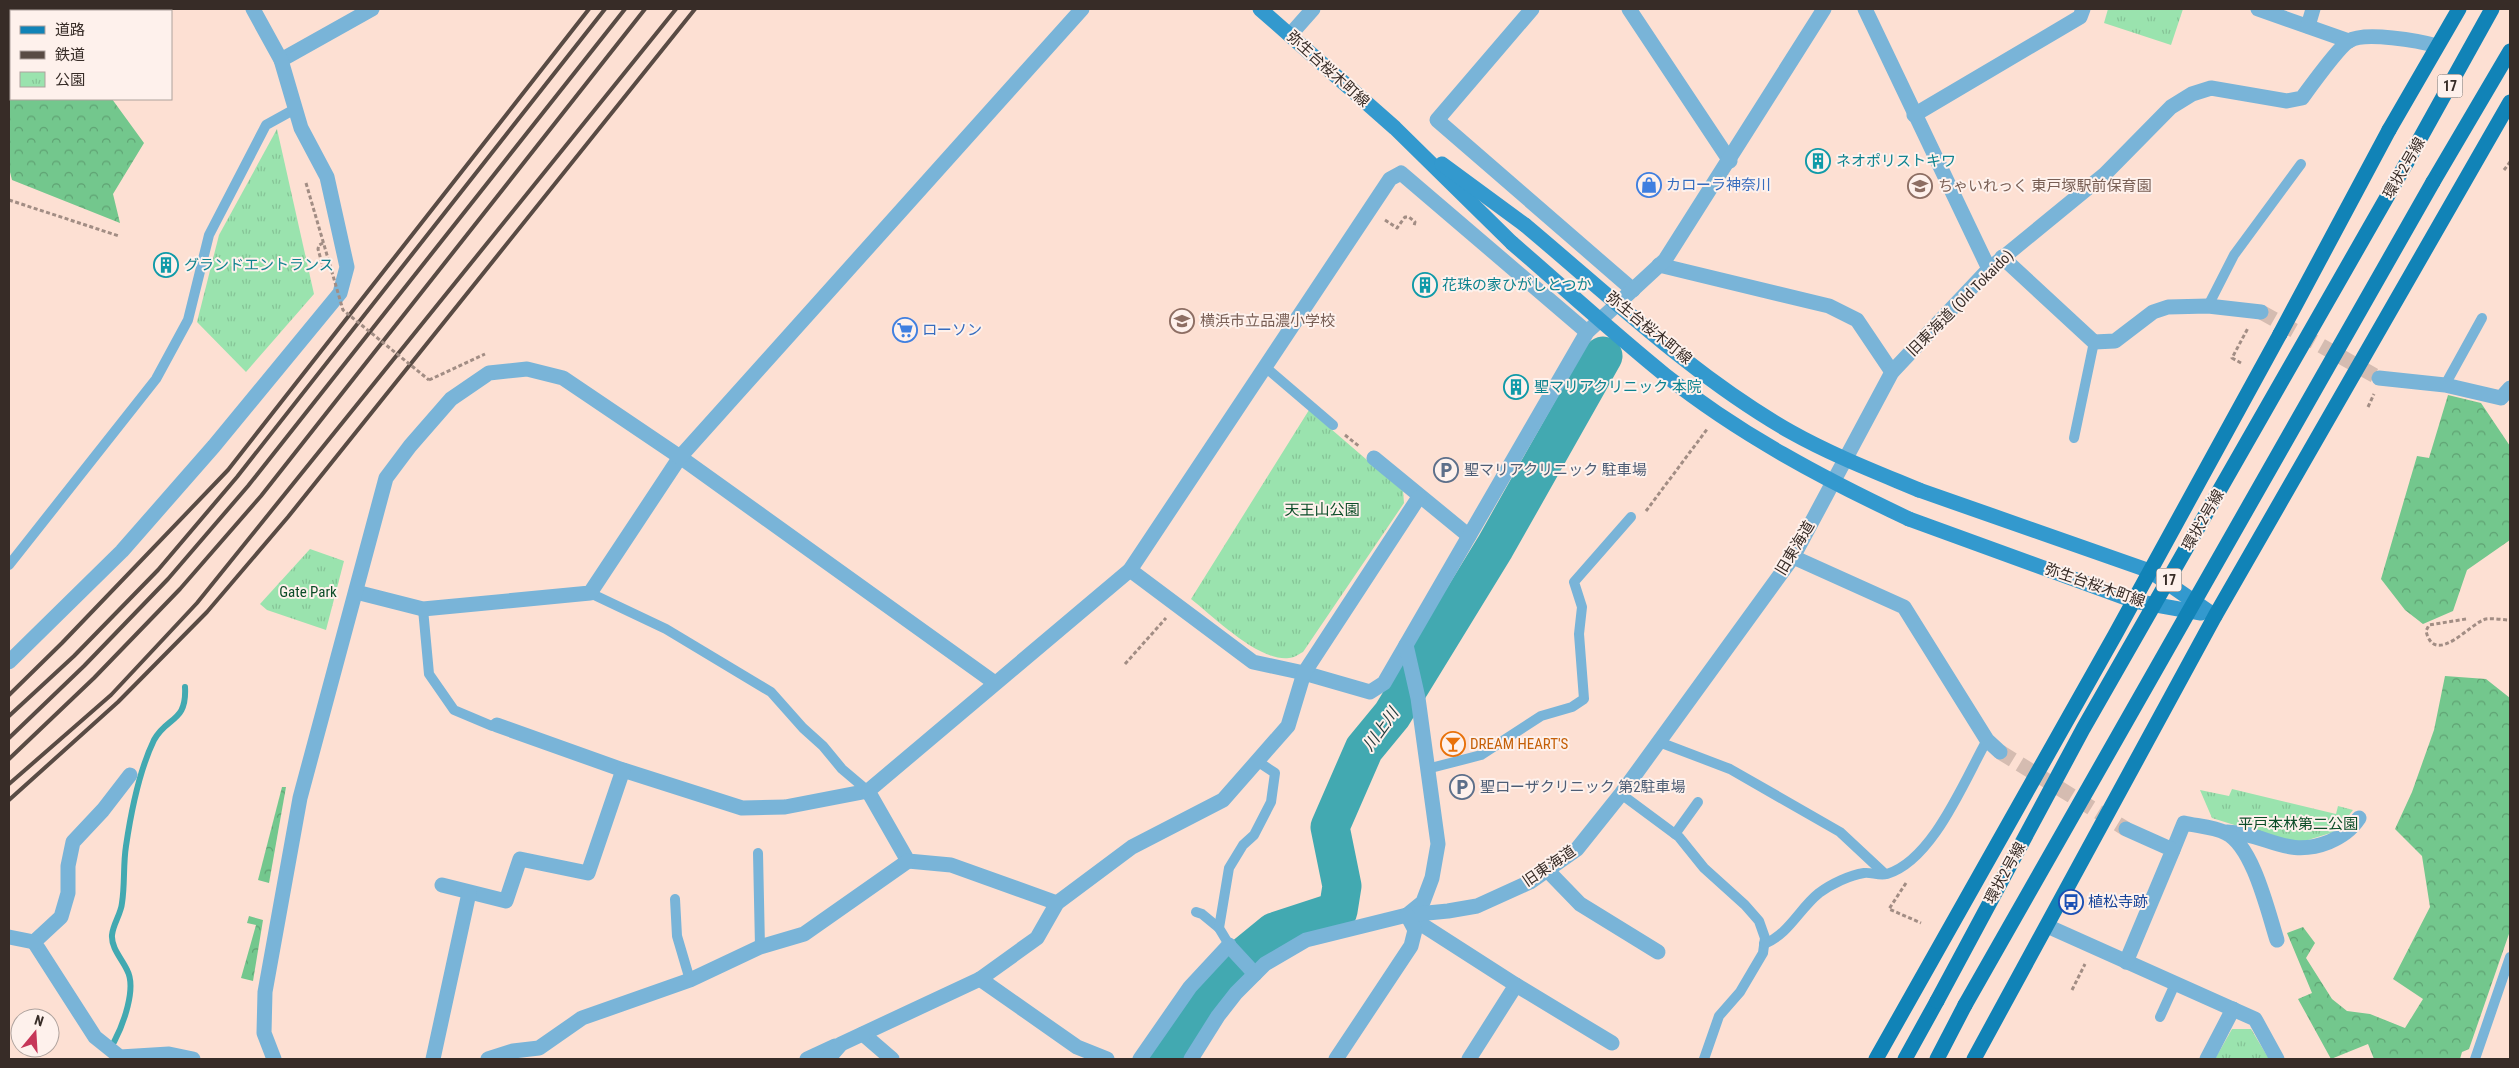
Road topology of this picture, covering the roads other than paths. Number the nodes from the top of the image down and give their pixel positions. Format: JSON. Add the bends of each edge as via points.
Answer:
{"nodes":[{"id":1,"x":253,"y":9,"type":"edge"},
{"id":2,"x":372,"y":9,"type":"edge"},
{"id":3,"x":1082,"y":9,"type":"edge"},
{"id":4,"x":1260,"y":9,"type":"edge"},
{"id":5,"x":1312,"y":9,"type":"edge"},
{"id":6,"x":1532,"y":9,"type":"edge"},
{"id":7,"x":1629,"y":9,"type":"edge"},
{"id":8,"x":1824,"y":9,"type":"edge"},
{"id":9,"x":1865,"y":9,"type":"edge"},
{"id":10,"x":2083,"y":9,"type":"edge"},
{"id":11,"x":2258,"y":9,"type":"edge"},
{"id":12,"x":2313,"y":9,"type":"edge"},
{"id":13,"x":2459,"y":9,"type":"edge"},
{"id":14,"x":2492,"y":9,"type":"edge"},
{"id":15,"x":2308,"y":26,"type":"junction"},
{"id":16,"x":1290,"y":35,"type":"junction"},
{"id":17,"x":2349,"y":41,"type":"junction"},
{"id":18,"x":2437,"y":46,"type":"junction"},
{"id":19,"x":2510,"y":52,"type":"edge"},
{"id":20,"x":281,"y":60,"type":"junction"},
{"id":21,"x":2510,"y":102,"type":"edge"},
{"id":22,"x":295,"y":109,"type":"junction"},
{"id":23,"x":1914,"y":115,"type":"junction"},
{"id":24,"x":1395,"y":128,"type":"junction"},
{"id":25,"x":1730,"y":161,"type":"junction"},
{"id":26,"x":2301,"y":164,"type":"dead end"},
{"id":27,"x":2002,"y":257,"type":"junction"},
{"id":28,"x":1659,"y":265,"type":"junction"},
{"id":29,"x":1989,"y":269,"type":"junction"},
{"id":30,"x":1633,"y":290,"type":"junction"},
{"id":31,"x":2208,"y":306,"type":"junction"},
{"id":32,"x":1605,"y":316,"type":"junction"},
{"id":33,"x":2256,"y":316,"type":"tunnel mouth"},
{"id":34,"x":2482,"y":318,"type":"dead end"},
{"id":35,"x":1588,"y":332,"type":"junction"},
{"id":36,"x":2094,"y":342,"type":"junction"},
{"id":37,"x":1264,"y":366,"type":"junction"},
{"id":38,"x":1892,"y":372,"type":"junction"},
{"id":39,"x":2379,"y":378,"type":"tunnel mouth"},
{"id":40,"x":2445,"y":385,"type":"junction"},
{"id":41,"x":2510,"y":388,"type":"edge"},
{"id":42,"x":1333,"y":425,"type":"road end"},
{"id":43,"x":2074,"y":438,"type":"dead end"},
{"id":44,"x":680,"y":457,"type":"junction"},
{"id":45,"x":1374,"y":458,"type":"road end"},
{"id":46,"x":1836,"y":476,"type":"junction"},
{"id":47,"x":1419,"y":497,"type":"junction"},
{"id":48,"x":1632,"y":517,"type":"road end"},
{"id":49,"x":1469,"y":536,"type":"junction"},
{"id":50,"x":1793,"y":557,"type":"junction"},
{"id":51,"x":9,"y":565,"type":"edge"},
{"id":52,"x":1130,"y":570,"type":"junction"},
{"id":53,"x":2150,"y":571,"type":"junction"},
{"id":54,"x":356,"y":592,"type":"junction"},
{"id":55,"x":590,"y":593,"type":"junction"},
{"id":56,"x":2134,"y":601,"type":"junction"},
{"id":57,"x":423,"y":609,"type":"junction"},
{"id":58,"x":2215,"y":616,"type":"junction"},
{"id":59,"x":1407,"y":650,"type":"junction"},
{"id":60,"x":9,"y":662,"type":"edge"},
{"id":61,"x":1304,"y":673,"type":"junction"},
{"id":62,"x":995,"y":683,"type":"junction"},
{"id":63,"x":497,"y":725,"type":"joint"},
{"id":64,"x":1986,"y":740,"type":"junction"},
{"id":65,"x":1659,"y":742,"type":"junction"},
{"id":66,"x":2000,"y":752,"type":"tunnel mouth"},
{"id":67,"x":1257,"y":761,"type":"junction"},
{"id":68,"x":1427,"y":769,"type":"junction"},
{"id":69,"x":623,"y":770,"type":"junction"},
{"id":70,"x":130,"y":775,"type":"dead end"},
{"id":71,"x":868,"y":791,"type":"junction"},
{"id":72,"x":1621,"y":794,"type":"junction"},
{"id":73,"x":1698,"y":802,"type":"dead end"},
{"id":74,"x":2359,"y":818,"type":"dead end"},
{"id":75,"x":2126,"y":829,"type":"tunnel mouth"},
{"id":76,"x":2225,"y":832,"type":"junction"},
{"id":77,"x":1675,"y":834,"type":"junction"},
{"id":78,"x":2172,"y":850,"type":"junction"},
{"id":79,"x":758,"y":853,"type":"dead end"},
{"id":80,"x":908,"y":861,"type":"junction"},
{"id":81,"x":1547,"y":870,"type":"junction"},
{"id":82,"x":1885,"y":874,"type":"junction"},
{"id":83,"x":442,"y":885,"type":"dead end"},
{"id":84,"x":469,"y":892,"type":"junction"},
{"id":85,"x":675,"y":899,"type":"dead end"},
{"id":86,"x":1058,"y":903,"type":"junction"},
{"id":87,"x":1196,"y":912,"type":"dead end"},
{"id":88,"x":1407,"y":915,"type":"junction"},
{"id":89,"x":2047,"y":926,"type":"junction"},
{"id":90,"x":1219,"y":928,"type":"junction"},
{"id":91,"x":9,"y":937,"type":"edge"},
{"id":92,"x":2277,"y":940,"type":"dead end"},
{"id":93,"x":34,"y":942,"type":"junction"},
{"id":94,"x":1764,"y":944,"type":"junction"},
{"id":95,"x":1230,"y":946,"type":"junction"},
{"id":96,"x":760,"y":947,"type":"junction"},
{"id":97,"x":1658,"y":952,"type":"dead end"},
{"id":98,"x":2510,"y":957,"type":"edge"},
{"id":99,"x":2126,"y":962,"type":"junction"},
{"id":100,"x":1251,"y":970,"type":"junction"},
{"id":101,"x":980,"y":979,"type":"junction"},
{"id":102,"x":690,"y":980,"type":"junction"},
{"id":103,"x":2175,"y":984,"type":"junction"},
{"id":104,"x":1516,"y":985,"type":"junction"},
{"id":105,"x":2233,"y":1009,"type":"junction"},
{"id":106,"x":2160,"y":1017,"type":"dead end"},
{"id":107,"x":863,"y":1034,"type":"junction"},
{"id":108,"x":1612,"y":1043,"type":"dead end"},
{"id":109,"x":841,"y":1044,"type":"junction"},
{"id":110,"x":193,"y":1059,"type":"edge"},
{"id":111,"x":274,"y":1059,"type":"edge"},
{"id":112,"x":433,"y":1059,"type":"edge"},
{"id":113,"x":488,"y":1059,"type":"edge"},
{"id":114,"x":806,"y":1059,"type":"edge"},
{"id":115,"x":828,"y":1059,"type":"edge"},
{"id":116,"x":892,"y":1059,"type":"edge"},
{"id":117,"x":1107,"y":1059,"type":"edge"},
{"id":118,"x":1140,"y":1059,"type":"edge"},
{"id":119,"x":1192,"y":1059,"type":"edge"},
{"id":120,"x":1336,"y":1059,"type":"edge"},
{"id":121,"x":1469,"y":1059,"type":"edge"},
{"id":122,"x":1704,"y":1059,"type":"edge"},
{"id":123,"x":1876,"y":1059,"type":"edge"},
{"id":124,"x":1905,"y":1059,"type":"edge"},
{"id":125,"x":1937,"y":1059,"type":"edge"},
{"id":126,"x":1974,"y":1059,"type":"edge"},
{"id":127,"x":2207,"y":1059,"type":"edge"},
{"id":128,"x":2277,"y":1059,"type":"edge"},
{"id":129,"x":2475,"y":1059,"type":"edge"}],
"edges":[{"from":1,"to":20,"type":"street"},
{"from":2,"to":20,"type":"street"},
{"from":3,"to":44,"type":"street"},
{"from":4,"to":16,"type":"main road","name":"弥生台桜木町線"},
{"from":5,"to":16,"type":"street"},
{"from":6,"to":30,"type":"street","via":[[1437,120]]},
{"from":7,"to":25,"type":"street"},
{"from":8,"to":25,"type":"street"},
{"from":9,"to":23,"type":"street"},
{"from":10,"to":23,"type":"street","via":[[2080,17]]},
{"from":11,"to":15,"type":"street"},
{"from":12,"to":15,"type":"street"},
{"from":13,"to":18,"type":"main road"},
{"from":14,"to":124,"type":"main road","name":"環状2号線","number":"17","bridge":true,"via":[[2083,729]]},
{"from":15,"to":17,"type":"street"},
{"from":16,"to":24,"type":"main road","name":"弥生台桜木町線"},
{"from":17,"to":18,"type":"street","via":[[2363,37],[2414,40]]},
{"from":17,"to":27,"type":"street","name":"旧東海道 (Old Tokaido)","via":[[2302,98],[2287,101],[2211,88],[2192,94],[2171,107],[2105,174]]},
{"from":18,"to":53,"type":"main road","bridge":true},
{"from":19,"to":125,"type":"main road","name":"環状2号線","number":"17","bridge":true,"via":[[2433,182]]},
{"from":20,"to":22,"type":"street"},
{"from":21,"to":58,"type":"main road"},
{"from":22,"to":51,"type":"lane","via":[[266,125],[209,235],[188,320],[156,379]]},
{"from":22,"to":60,"type":"street","via":[[301,128],[327,177],[347,267],[340,293],[129,543]]},
{"from":23,"to":29,"type":"street"},
{"from":24,"to":53,"type":"main road","name":"弥生台桜木町線","bridge":true,"via":[[1526,225],[1680,355],[1743,402],[1792,432],[1853,463],[1919,490]]},
{"from":24,"to":56,"type":"main road","name":"弥生台桜木町線","bridge":true,"via":[[1512,243],[1666,375],[1731,422],[1838,486],[1909,519]]},
{"from":25,"to":28,"type":"street"},
{"from":26,"to":31,"type":"lane","via":[[2234,255]]},
{"from":27,"to":29,"type":"street","name":"旧東海道 (Old Tokaido)"},
{"from":27,"to":36,"type":"street"},
{"from":28,"to":30,"type":"street"},
{"from":28,"to":38,"type":"street","via":[[1829,306],[1858,320]]},
{"from":29,"to":38,"type":"street","name":"旧東海道 (Old Tokaido)"},
{"from":30,"to":32,"type":"street"},
{"from":31,"to":33,"type":"street"},
{"from":31,"to":36,"type":"street","via":[[2168,307],[2153,312],[2115,341]]},
{"from":32,"to":35,"type":"street"},
{"from":32,"to":46,"type":"street","via":[[1682,381],[1722,409],[1797,456]]},
{"from":34,"to":40,"type":"lane"},
{"from":35,"to":37,"type":"street","via":[[1401,173],[1390,179]]},
{"from":35,"to":49,"type":"street"},
{"from":36,"to":43,"type":"lane"},
{"from":37,"to":42,"type":"lane"},
{"from":37,"to":52,"type":"street"},
{"from":38,"to":46,"type":"street","name":"旧東海道"},
{"from":39,"to":40,"type":"street"},
{"from":40,"to":41,"type":"street","via":[[2501,398]]},
{"from":44,"to":54,"type":"street","via":[[563,378],[526,369],[490,373],[451,399],[386,478]]},
{"from":44,"to":55,"type":"street"},
{"from":44,"to":62,"type":"street"},
{"from":45,"to":47,"type":"street"},
{"from":46,"to":50,"type":"street","name":"旧東海道"},
{"from":47,"to":49,"type":"street"},
{"from":47,"to":61,"type":"street"},
{"from":48,"to":68,"type":"lane","via":[[1574,582],[1582,607],[1579,634],[1584,699],[1572,707],[1541,716],[1481,755]]},
{"from":49,"to":59,"type":"street"},
{"from":50,"to":64,"type":"street","via":[[1904,607]]},
{"from":50,"to":65,"type":"street","name":"旧東海道"},
{"from":52,"to":61,"type":"street","via":[[1253,662]]},
{"from":52,"to":62,"type":"street"},
{"from":53,"to":56,"type":"main road"},
{"from":53,"to":58,"type":"main road","name":"弥生台桜木町線"},
{"from":54,"to":57,"type":"street"},
{"from":54,"to":111,"type":"street","via":[[300,798],[265,992],[264,1033]]},
{"from":55,"to":57,"type":"street"},
{"from":55,"to":71,"type":"lane","via":[[666,630],[771,692],[842,769]]},
{"from":56,"to":58,"type":"main road","name":"弥生台桜木町線"},
{"from":56,"to":123,"type":"main road"},
{"from":57,"to":63,"type":"lane","via":[[428,674],[454,710],[492,726]]},
{"from":58,"to":89,"type":"main road"},
{"from":59,"to":61,"type":"street","via":[[1384,684],[1370,692]]},
{"from":59,"to":68,"type":"street","via":[[1418,698]]},
{"from":61,"to":67,"type":"street","via":[[1288,726]]},
{"from":62,"to":71,"type":"street"},
{"from":63,"to":69,"type":"street"},
{"from":64,"to":66,"type":"street"},
{"from":64,"to":82,"type":"lane","via":[[1930,842],[1906,865]]},
{"from":65,"to":72,"type":"street","name":"旧東海道"},
{"from":65,"to":82,"type":"lane","via":[[1730,769],[1840,832]]},
{"from":67,"to":86,"type":"street","via":[[1223,800],[1132,847]]},
{"from":67,"to":90,"type":"lane","via":[[1275,774],[1271,802],[1254,835],[1243,845],[1229,868]]},
{"from":68,"to":88,"type":"street","via":[[1438,844],[1432,878],[1423,902]]},
{"from":69,"to":71,"type":"street","via":[[742,808],[785,807]]},
{"from":69,"to":84,"type":"street","via":[[588,873],[520,859],[506,901]]},
{"from":70,"to":93,"type":"street","via":[[104,810],[72,842],[68,893],[61,917]]},
{"from":71,"to":80,"type":"street"},
{"from":72,"to":77,"type":"lane"},
{"from":72,"to":81,"type":"street","name":"旧東海道","via":[[1577,848]]},
{"from":73,"to":77,"type":"lane"},
{"from":74,"to":76,"type":"street","via":[[2351,830],[2315,847],[2294,849],[2242,833]]},
{"from":75,"to":78,"type":"street"},
{"from":76,"to":78,"type":"street","via":[[2184,823]]},
{"from":76,"to":92,"type":"street","via":[[2237,840],[2257,875]]},
{"from":77,"to":94,"type":"lane","via":[[1758,921]]},
{"from":78,"to":99,"type":"street"},
{"from":79,"to":96,"type":"lane"},
{"from":80,"to":86,"type":"street","via":[[951,865]]},
{"from":80,"to":96,"type":"street","via":[[804,934]]},
{"from":81,"to":88,"type":"street","name":"旧東海道","via":[[1530,882],[1477,906]]},
{"from":81,"to":97,"type":"street","via":[[1580,904]]},
{"from":82,"to":94,"type":"lane","via":[[1865,872],[1819,893],[1778,938]]},
{"from":83,"to":84,"type":"street"},
{"from":84,"to":112,"type":"street"},
{"from":85,"to":102,"type":"lane","via":[[677,936]]},
{"from":86,"to":101,"type":"street","via":[[1037,938]]},
{"from":87,"to":90,"type":"lane"},
{"from":88,"to":100,"type":"street","name":"旧東海道","via":[[1306,940]]},
{"from":88,"to":104,"type":"street"},
{"from":88,"to":120,"type":"street","via":[[1415,930],[1411,946]]},
{"from":89,"to":99,"type":"street"},
{"from":89,"to":126,"type":"main road"},
{"from":90,"to":95,"type":"lane"},
{"from":91,"to":93,"type":"street"},
{"from":93,"to":110,"type":"street","via":[[95,1037],[120,1057],[169,1054]]},
{"from":94,"to":122,"type":"lane","via":[[1763,953],[1740,992],[1718,1016]]},
{"from":95,"to":100,"type":"street"},
{"from":95,"to":118,"type":"street","via":[[1190,986]]},
{"from":96,"to":102,"type":"street"},
{"from":98,"to":129,"type":"lane"},
{"from":99,"to":103,"type":"street"},
{"from":100,"to":119,"type":"street","name":"旧東海道"},
{"from":101,"to":107,"type":"street"},
{"from":101,"to":117,"type":"street","via":[[1077,1047]]},
{"from":102,"to":113,"type":"street","via":[[582,1018],[539,1048],[513,1051]]},
{"from":103,"to":105,"type":"street"},
{"from":103,"to":106,"type":"lane"},
{"from":104,"to":108,"type":"street"},
{"from":104,"to":121,"type":"street"},
{"from":105,"to":127,"type":"street"},
{"from":105,"to":128,"type":"street","via":[[2255,1019]]},
{"from":107,"to":109,"type":"street"},
{"from":107,"to":116,"type":"street"},
{"from":109,"to":114,"type":"street"},
{"from":109,"to":115,"type":"street"}]}
